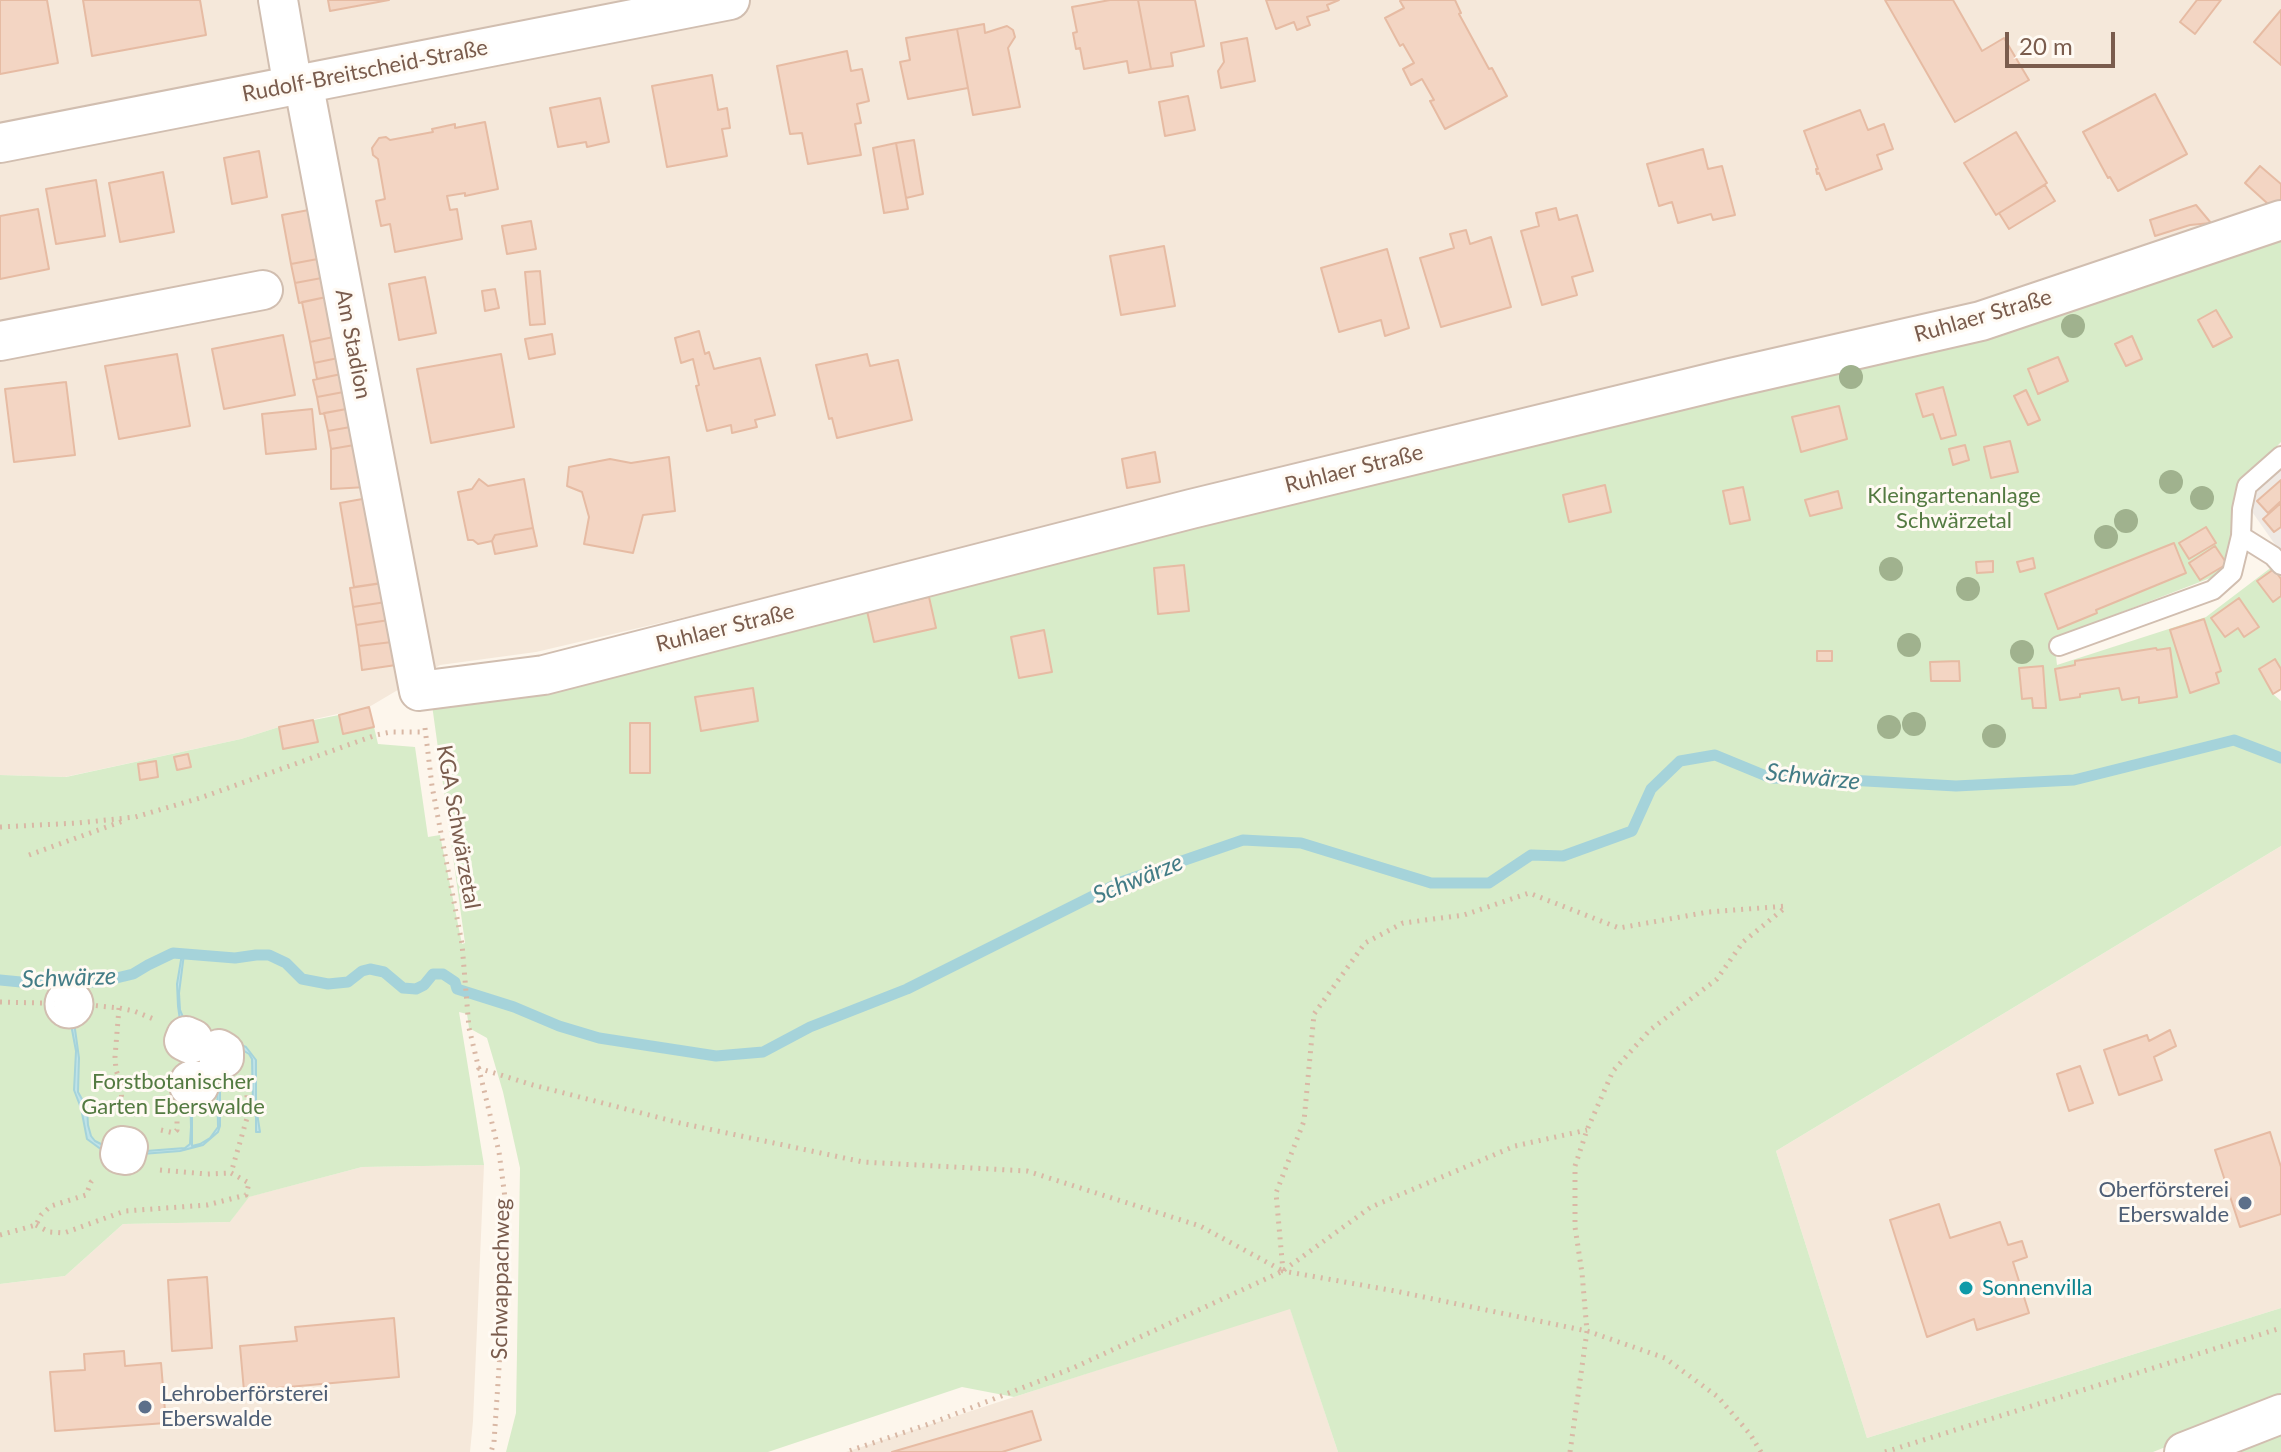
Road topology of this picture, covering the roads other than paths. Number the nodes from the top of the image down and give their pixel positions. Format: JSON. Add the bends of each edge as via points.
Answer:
{"nodes":[{"id":1,"x":278,"y":0,"type":"edge"},
{"id":2,"x":730,"y":0,"type":"edge"},
{"id":3,"x":299,"y":85,"type":"junction"},
{"id":4,"x":0,"y":143,"type":"edge"},
{"id":5,"x":2281,"y":220,"type":"edge"},
{"id":6,"x":263,"y":290,"type":"dead end"},
{"id":7,"x":0,"y":341,"type":"edge"},
{"id":8,"x":2281,"y":456,"type":"edge"},
{"id":9,"x":2241,"y":536,"type":"junction"},
{"id":10,"x":2281,"y":565,"type":"edge"},
{"id":11,"x":2059,"y":646,"type":"dead end"},
{"id":12,"x":419,"y":691,"type":"joint"},
{"id":13,"x":2281,"y":1414,"type":"edge"},
{"id":14,"x":2184,"y":1452,"type":"edge"}],
"edges":[{"from":1,"to":3,"type":"street","name":"Am Stadion","via":[[290,70]]},
{"from":2,"to":3,"type":"street","name":"Rudolf-Breitscheid-Straße"},
{"from":3,"to":4,"type":"street","name":"Rudolf-Breitscheid-Straße"},
{"from":3,"to":12,"type":"street","name":"Am Stadion","via":[[306,97]]},
{"from":5,"to":12,"type":"street","name":"Ruhlaer Straße","via":[[1981,321],[1191,509],[544,675]]},
{"from":6,"to":7,"type":"street"},
{"from":8,"to":9,"type":"lane","via":[[2247,486]]},
{"from":9,"to":10,"type":"lane"},
{"from":9,"to":11,"type":"lane","via":[[2232,573],[2213,590]]},
{"from":13,"to":14,"type":"street"}]}
